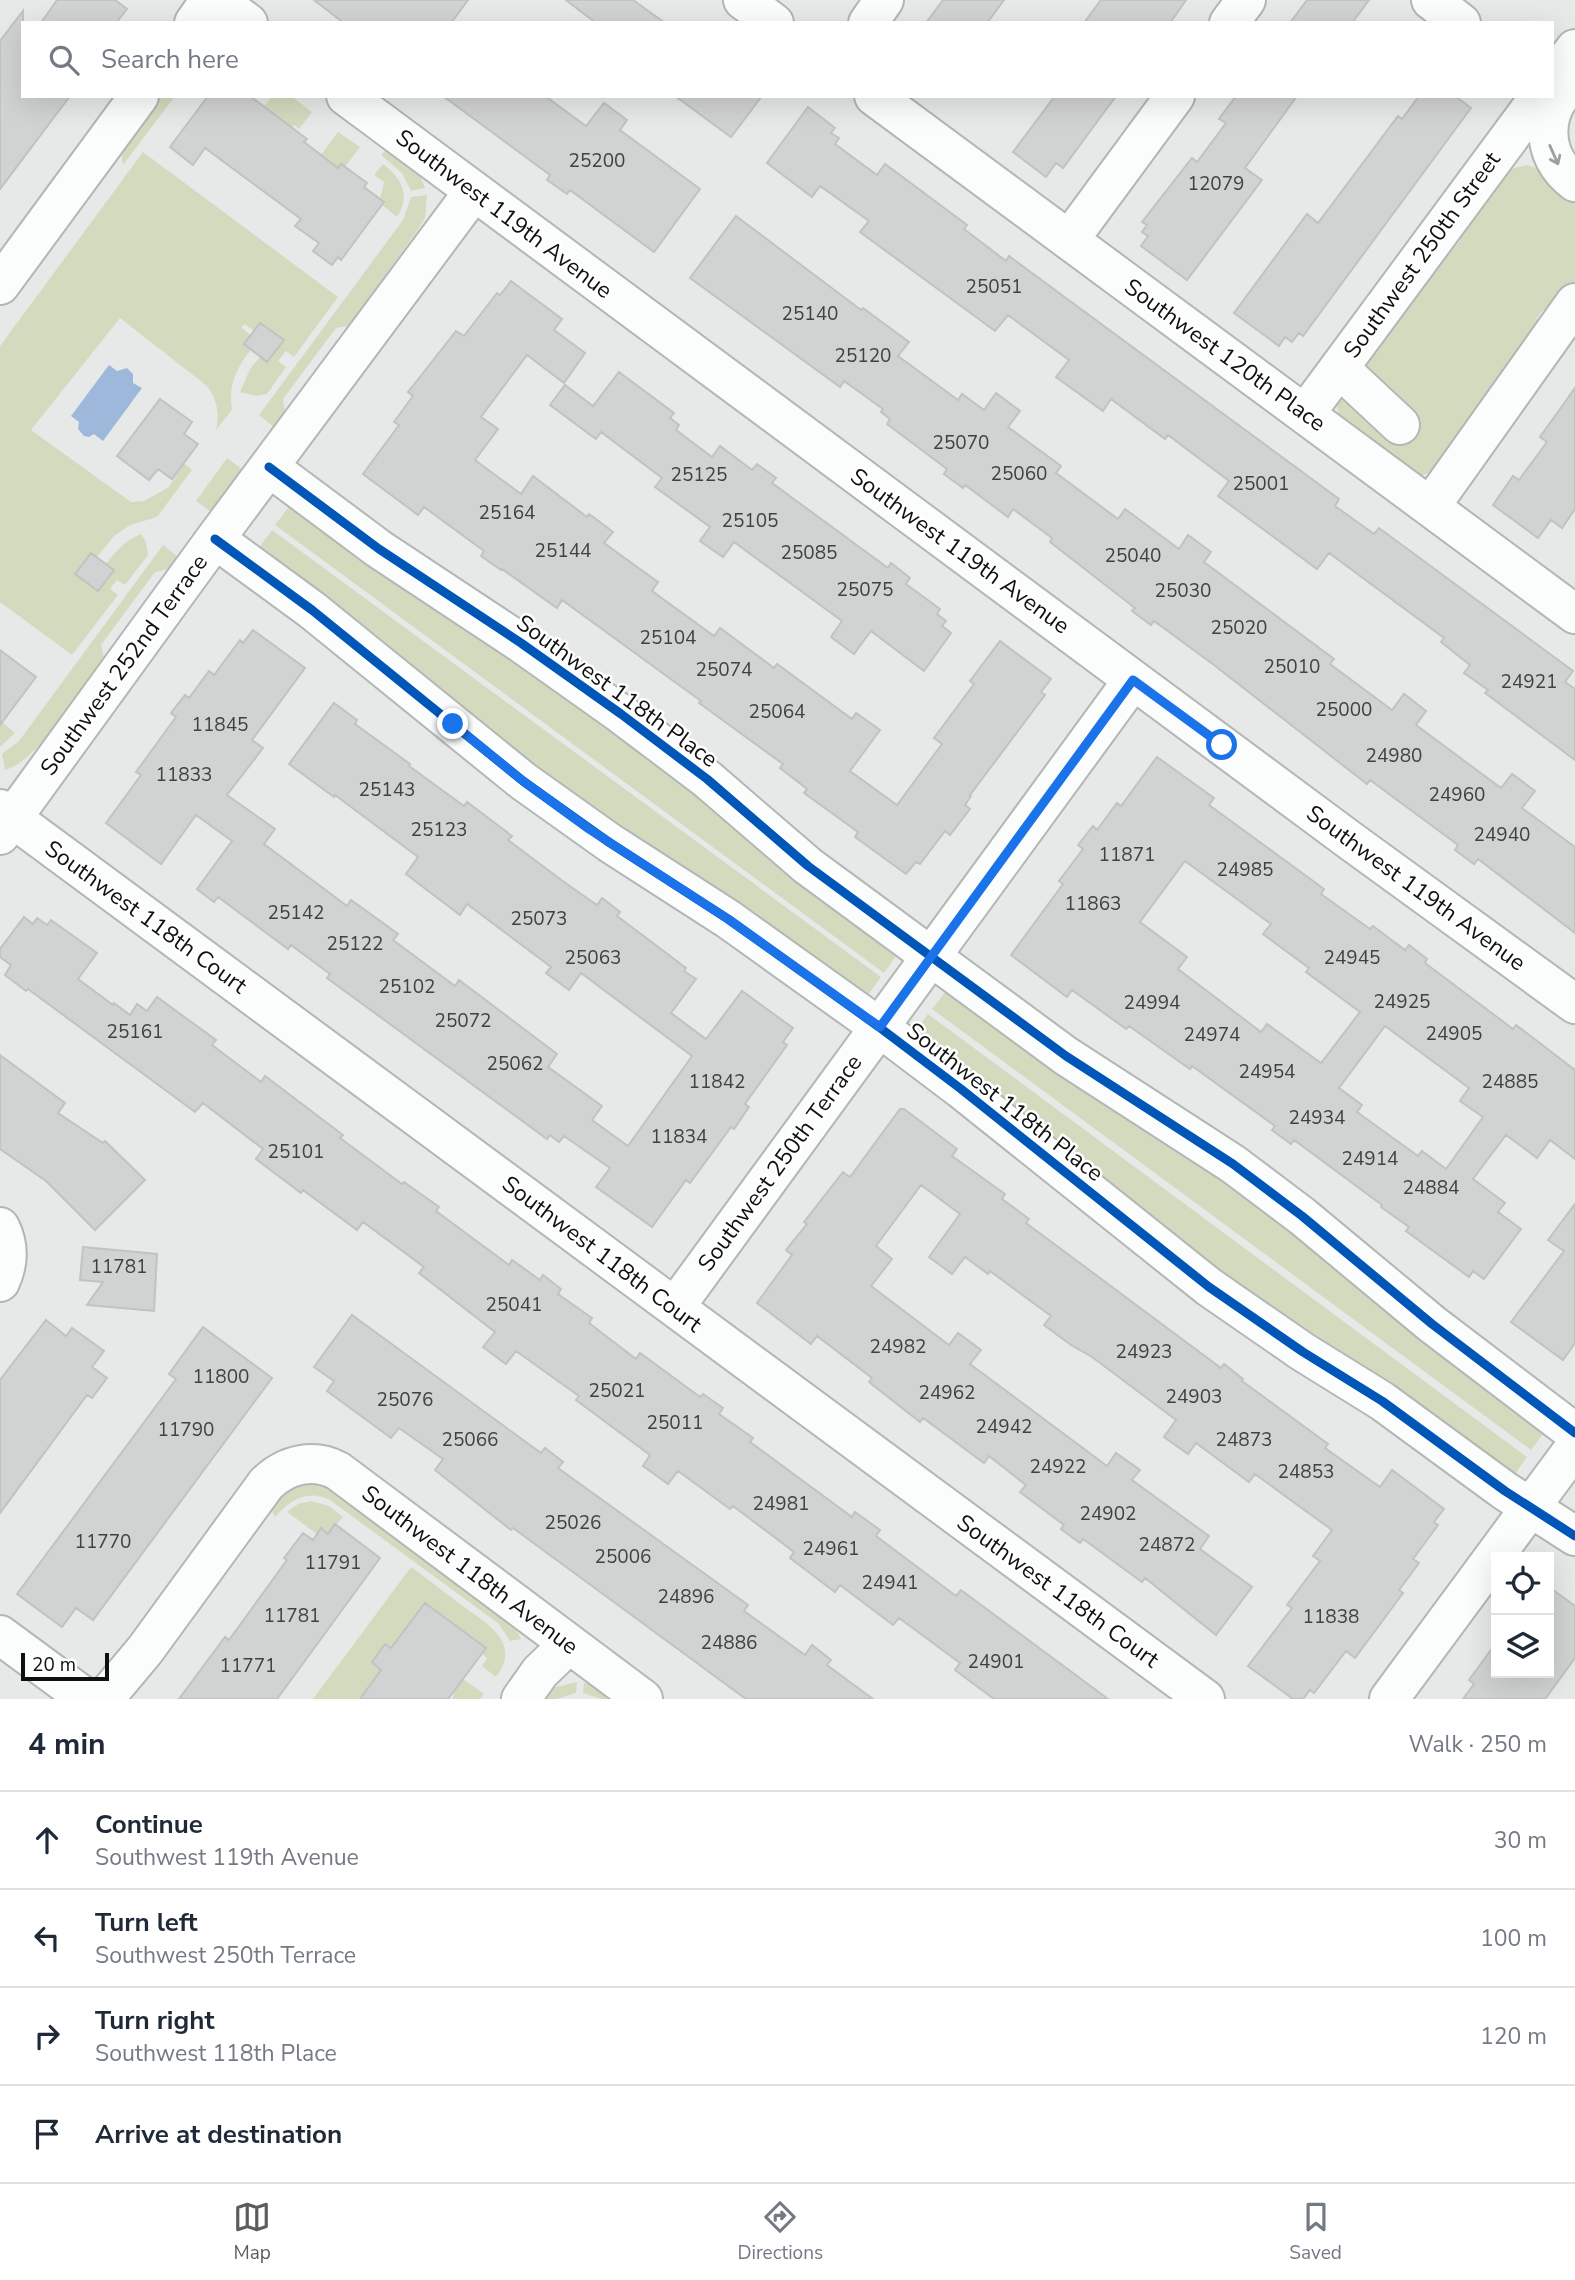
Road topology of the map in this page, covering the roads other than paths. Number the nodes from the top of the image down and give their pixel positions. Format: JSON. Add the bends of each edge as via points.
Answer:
{"nodes":[{"id":1,"x":211,"y":0,"type":"edge"},
{"id":2,"x":217,"y":0,"type":"edge"},
{"id":3,"x":744,"y":0,"type":"edge"},
{"id":4,"x":884,"y":0,"type":"edge"},
{"id":5,"x":1246,"y":0,"type":"edge"},
{"id":6,"x":1431,"y":0,"type":"edge"},
{"id":7,"x":195,"y":21,"type":"edge"},
{"id":8,"x":245,"y":21,"type":"edge"},
{"id":9,"x":771,"y":21,"type":"edge"},
{"id":10,"x":869,"y":21,"type":"edge"},
{"id":11,"x":1230,"y":21,"type":"edge"},
{"id":12,"x":1458,"y":21,"type":"edge"},
{"id":13,"x":1575,"y":49,"type":"edge"},
{"id":14,"x":1556,"y":89,"type":"edge"},
{"id":15,"x":138,"y":98,"type":"edge"},
{"id":16,"x":349,"y":98,"type":"edge"},
{"id":17,"x":877,"y":98,"type":"edge"},
{"id":18,"x":1174,"y":98,"type":"edge"},
{"id":19,"x":1549,"y":98,"type":"edge"},
{"id":20,"x":1554,"y":98,"type":"edge"},
{"id":21,"x":1575,"y":182,"type":"edge"},
{"id":22,"x":474,"y":191,"type":"junction"},
{"id":23,"x":1069,"y":240,"type":"junction"},
{"id":24,"x":0,"y":285,"type":"edge"},
{"id":25,"x":1575,"y":303,"type":"edge"},
{"id":26,"x":1339,"y":368,"type":"junction"},
{"id":27,"x":1305,"y":414,"type":"junction"},
{"id":28,"x":1400,"y":425,"type":"dead end"},
{"id":29,"x":269,"y":467,"type":"junction"},
{"id":30,"x":1430,"y":507,"type":"junction"},
{"id":31,"x":215,"y":539,"type":"junction"},
{"id":32,"x":1575,"y":614,"type":"edge"},
{"id":33,"x":1133,"y":680,"type":"junction"},
{"id":34,"x":4,"y":821,"type":"edge"},
{"id":35,"x":930,"y":957,"type":"junction"},
{"id":36,"x":1575,"y":1004,"type":"edge"},
{"id":37,"x":880,"y":1027,"type":"junction"},
{"id":38,"x":675,"y":1307,"type":"junction"},
{"id":39,"x":1575,"y":1433,"type":"edge"},
{"id":40,"x":1575,"y":1447,"type":"edge"},
{"id":41,"x":1532,"y":1507,"type":"junction"},
{"id":42,"x":1575,"y":1536,"type":"edge"},
{"id":43,"x":0,"y":1635,"type":"edge"},
{"id":44,"x":569,"y":1644,"type":"junction"},
{"id":45,"x":87,"y":1699,"type":"edge"},
{"id":46,"x":104,"y":1699,"type":"edge"},
{"id":47,"x":521,"y":1699,"type":"edge"},
{"id":48,"x":643,"y":1699,"type":"edge"},
{"id":49,"x":1205,"y":1699,"type":"edge"},
{"id":50,"x":1389,"y":1699,"type":"edge"}],
"edges":[{"from":1,"to":7,"type":"street"},
{"from":2,"to":8,"type":"street"},
{"from":3,"to":9,"type":"street"},
{"from":4,"to":10,"type":"street"},
{"from":5,"to":11,"type":"street"},
{"from":6,"to":12,"type":"street"},
{"from":13,"to":14,"type":"street","name":"Southwest 250th Street"},
{"from":15,"to":24,"type":"street"},
{"from":16,"to":22,"type":"street","name":"Southwest 119th Avenue"},
{"from":17,"to":23,"type":"street","name":"Southwest 120th Place"},
{"from":18,"to":23,"type":"street"},
{"from":19,"to":26,"type":"street","name":"Southwest 250th Street"},
{"from":20,"to":21,"type":"street","one_way":true,"via":[[1549,144],[1559,167]]},
{"from":22,"to":29,"type":"street","name":"Southwest 252nd Terrace"},
{"from":22,"to":33,"type":"street","name":"Southwest 119th Avenue"},
{"from":23,"to":27,"type":"street","name":"Southwest 120th Place"},
{"from":25,"to":30,"type":"street"},
{"from":26,"to":27,"type":"street","name":"Southwest 250th Street"},
{"from":26,"to":28,"type":"street"},
{"from":27,"to":30,"type":"street","name":"Southwest 120th Place"},
{"from":29,"to":31,"type":"street","name":"Southwest 252nd Terrace"},
{"from":29,"to":35,"type":"street","name":"Southwest 118th Place","via":[[379,549],[647,733],[808,866]]},
{"from":30,"to":32,"type":"street","name":"Southwest 120th Place"},
{"from":31,"to":34,"type":"street","name":"Southwest 252nd Terrace"},
{"from":31,"to":37,"type":"street","name":"Southwest 118th Place","via":[[312,610],[523,781]]},
{"from":33,"to":35,"type":"street","name":"Southwest 250th Terrace"},
{"from":33,"to":36,"type":"street","name":"Southwest 119th Avenue"},
{"from":34,"to":38,"type":"street","name":"Southwest 118th Court"},
{"from":35,"to":37,"type":"street","name":"Southwest 250th Terrace"},
{"from":35,"to":39,"type":"street","name":"Southwest 118th Place","via":[[1066,1056],[1264,1187]]},
{"from":37,"to":38,"type":"street","name":"Southwest 250th Terrace"},
{"from":37,"to":41,"type":"street","name":"Southwest 118th Place","via":[[1209,1287]]},
{"from":38,"to":49,"type":"street","name":"Southwest 118th Court"},
{"from":40,"to":41,"type":"street"},
{"from":41,"to":42,"type":"street","name":"Southwest 118th Place"},
{"from":41,"to":50,"type":"street"},
{"from":43,"to":45,"type":"street"},
{"from":44,"to":46,"type":"street","name":"Southwest 118th Avenue","via":[[338,1471],[307,1464],[289,1468],[267,1483]]},
{"from":44,"to":47,"type":"street"},
{"from":44,"to":48,"type":"street","name":"Southwest 118th Avenue"}]}
